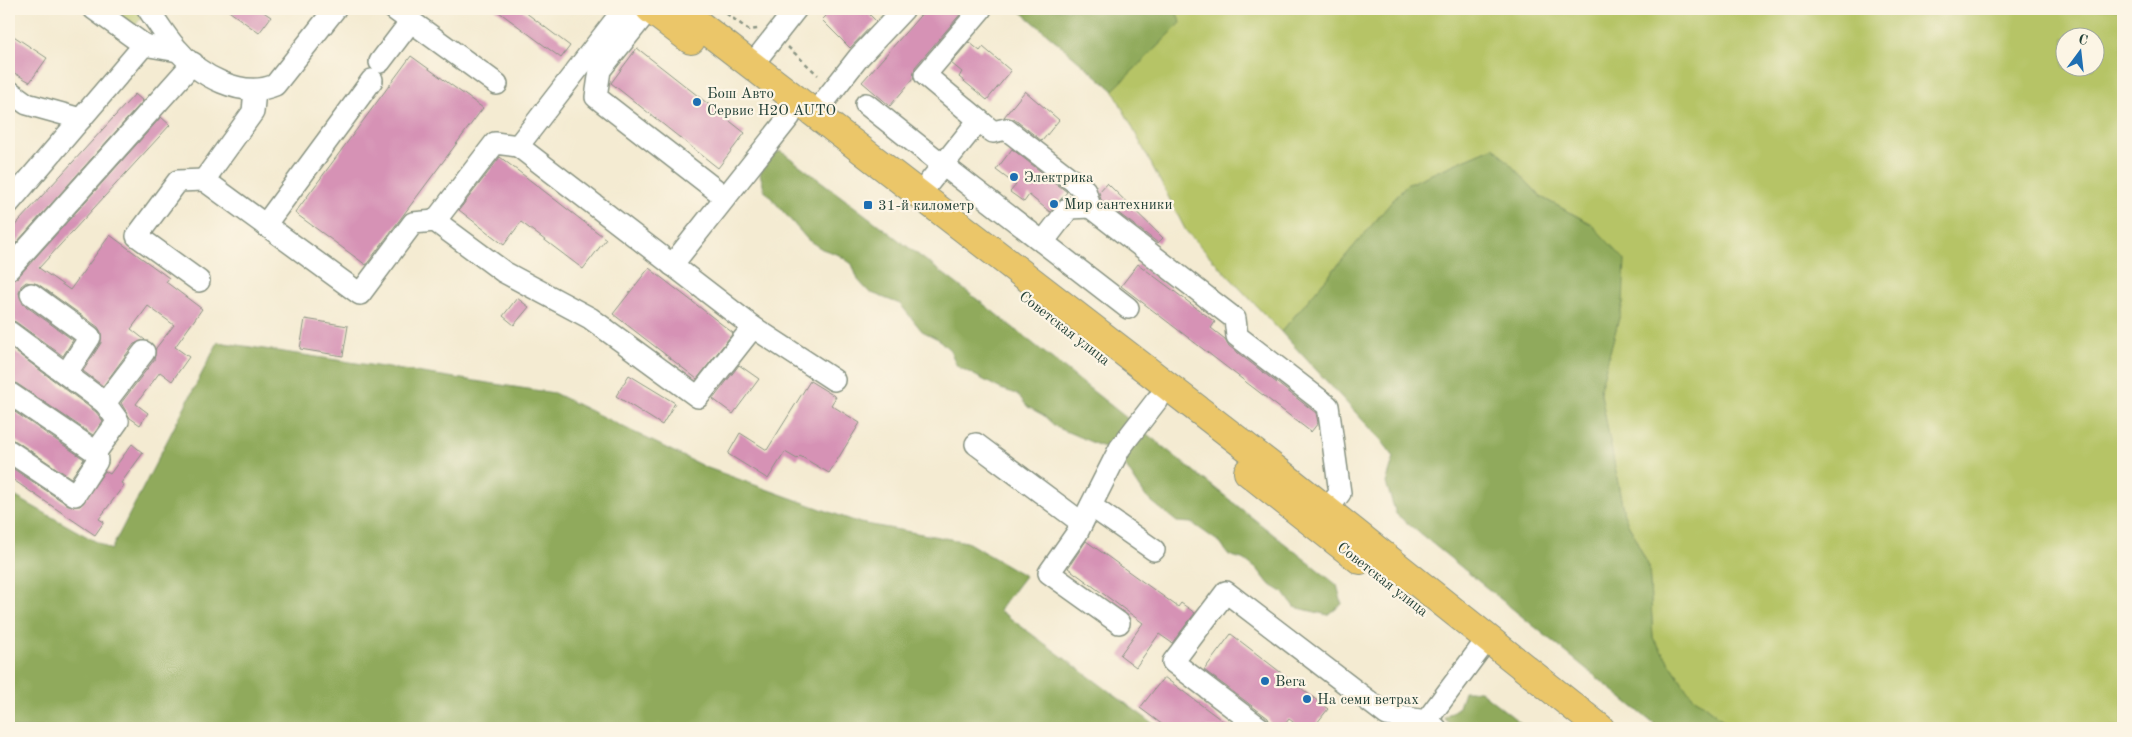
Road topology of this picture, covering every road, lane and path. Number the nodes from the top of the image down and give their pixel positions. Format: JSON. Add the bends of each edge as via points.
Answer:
{"nodes":[{"id":1,"x":94,"y":9,"type":"edge"},
{"id":2,"x":148,"y":9,"type":"edge"},
{"id":3,"x":335,"y":9,"type":"edge"},
{"id":4,"x":624,"y":9,"type":"edge"},
{"id":5,"x":649,"y":9,"type":"edge"},
{"id":6,"x":720,"y":9,"type":"edge"},
{"id":7,"x":796,"y":9,"type":"edge"},
{"id":8,"x":904,"y":9,"type":"edge"},
{"id":9,"x":980,"y":9,"type":"edge"},
{"id":10,"x":693,"y":13,"type":"edge"},
{"id":11,"x":402,"y":15,"type":"edge"},
{"id":12,"x":762,"y":28,"type":"dead end"},
{"id":13,"x":784,"y":44,"type":"dead end"},
{"id":14,"x":144,"y":45,"type":"junction"},
{"id":15,"x":185,"y":57,"type":"junction"},
{"id":16,"x":752,"y":65,"type":"junction"},
{"id":17,"x":818,"y":75,"type":"dead end"},
{"id":18,"x":497,"y":84,"type":"dead end"},
{"id":19,"x":265,"y":88,"type":"junction"},
{"id":20,"x":9,"y":91,"type":"edge"},
{"id":21,"x":866,"y":104,"type":"dead end"},
{"id":22,"x":802,"y":115,"type":"junction"},
{"id":23,"x":81,"y":120,"type":"junction"},
{"id":24,"x":979,"y":120,"type":"junction"},
{"id":25,"x":518,"y":146,"type":"junction"},
{"id":26,"x":943,"y":164,"type":"junction"},
{"id":27,"x":204,"y":180,"type":"junction"},
{"id":28,"x":920,"y":194,"type":"junction"},
{"id":29,"x":725,"y":197,"type":"junction"},
{"id":30,"x":9,"y":203,"type":"edge"},
{"id":31,"x":1090,"y":207,"type":"junction"},
{"id":32,"x":435,"y":221,"type":"junction"},
{"id":33,"x":265,"y":225,"type":"junction"},
{"id":34,"x":1043,"y":242,"type":"junction"},
{"id":35,"x":672,"y":265,"type":"junction"},
{"id":36,"x":9,"y":269,"type":"edge"},
{"id":37,"x":199,"y":281,"type":"dead end"},
{"id":38,"x":31,"y":294,"type":"dead end"},
{"id":39,"x":1128,"y":308,"type":"dead end"},
{"id":40,"x":753,"y":327,"type":"junction"},
{"id":41,"x":9,"y":332,"type":"edge"},
{"id":42,"x":144,"y":352,"type":"dead end"},
{"id":43,"x":66,"y":374,"type":"junction"},
{"id":44,"x":834,"y":380,"type":"dead end"},
{"id":45,"x":9,"y":392,"type":"edge"},
{"id":46,"x":1157,"y":400,"type":"junction"},
{"id":47,"x":105,"y":403,"type":"junction"},
{"id":48,"x":976,"y":444,"type":"dead end"},
{"id":49,"x":9,"y":450,"type":"edge"},
{"id":50,"x":96,"y":452,"type":"junction"},
{"id":51,"x":1327,"y":510,"type":"junction"},
{"id":52,"x":1087,"y":514,"type":"junction"},
{"id":53,"x":1154,"y":550,"type":"dead end"},
{"id":54,"x":1119,"y":623,"type":"dead end"},
{"id":55,"x":1482,"y":645,"type":"junction"},
{"id":56,"x":1382,"y":722,"type":"edge"},
{"id":57,"x":1428,"y":726,"type":"edge"},
{"id":58,"x":1260,"y":728,"type":"edge"},
{"id":59,"x":1570,"y":728,"type":"edge"},
{"id":60,"x":1600,"y":728,"type":"edge"}],
"edges":[{"from":1,"to":14,"type":"street"},
{"from":2,"to":15,"type":"street"},
{"from":3,"to":19,"type":"street"},
{"from":4,"to":25,"type":"street"},
{"from":5,"to":22,"type":"main road","name":"Советская улица"},
{"from":5,"to":29,"type":"street","via":[[600,70],[596,97]]},
{"from":6,"to":12,"type":"path","via":[[749,30]]},
{"from":7,"to":16,"type":"street"},
{"from":8,"to":22,"type":"street"},
{"from":9,"to":24,"type":"street","via":[[925,75]]},
{"from":10,"to":16,"type":"main road","name":"Советская улица"},
{"from":11,"to":18,"type":"street"},
{"from":11,"to":33,"type":"street","via":[[376,71]]},
{"from":13,"to":17,"type":"path"},
{"from":14,"to":15,"type":"street"},
{"from":14,"to":23,"type":"street"},
{"from":15,"to":19,"type":"street","via":[[208,76],[232,87]]},
{"from":15,"to":36,"type":"street"},
{"from":16,"to":22,"type":"main road","name":"Советская улица"},
{"from":19,"to":27,"type":"street","via":[[253,112]]},
{"from":20,"to":23,"type":"street","via":[[27,104]]},
{"from":21,"to":26,"type":"street"},
{"from":22,"to":28,"type":"main road","name":"Советская улица"},
{"from":22,"to":29,"type":"street"},
{"from":22,"to":46,"type":"main road","name":"Советская улица"},
{"from":23,"to":30,"type":"street"},
{"from":24,"to":26,"type":"street"},
{"from":24,"to":31,"type":"street","via":[[993,132],[1006,129],[1085,190]]},
{"from":25,"to":32,"type":"street","via":[[495,143]]},
{"from":25,"to":35,"type":"street"},
{"from":26,"to":28,"type":"street"},
{"from":26,"to":34,"type":"street"},
{"from":27,"to":33,"type":"street"},
{"from":27,"to":37,"type":"street","via":[[178,181],[137,236]]},
{"from":28,"to":51,"type":"main road","name":"Советская улица"},
{"from":29,"to":35,"type":"street"},
{"from":31,"to":34,"type":"street","via":[[1069,208]]},
{"from":31,"to":51,"type":"street","via":[[1235,319],[1237,336],[1328,406],[1340,493]]},
{"from":32,"to":33,"type":"street","via":[[413,223],[360,294]]},
{"from":32,"to":40,"type":"street","via":[[504,272],[590,318],[698,397]]},
{"from":34,"to":39,"type":"street"},
{"from":35,"to":40,"type":"street"},
{"from":38,"to":43,"type":"street","via":[[90,337]]},
{"from":40,"to":44,"type":"street"},
{"from":41,"to":43,"type":"street"},
{"from":42,"to":47,"type":"street"},
{"from":43,"to":47,"type":"street"},
{"from":45,"to":50,"type":"street"},
{"from":46,"to":52,"type":"street","via":[[1120,448]]},
{"from":46,"to":55,"type":"main road","name":"Советская улица"},
{"from":47,"to":50,"type":"street","via":[[118,421]]},
{"from":48,"to":52,"type":"street"},
{"from":49,"to":50,"type":"street","via":[[75,496],[98,461]]},
{"from":51,"to":55,"type":"main road","name":"Советская улица"},
{"from":52,"to":53,"type":"street"},
{"from":52,"to":54,"type":"street","via":[[1049,573]]},
{"from":55,"to":57,"type":"street"},
{"from":55,"to":59,"type":"main road"},
{"from":55,"to":60,"type":"main road"},
{"from":56,"to":57,"type":"street"},
{"from":56,"to":58,"type":"street","via":[[1226,592],[1172,662]]}]}
